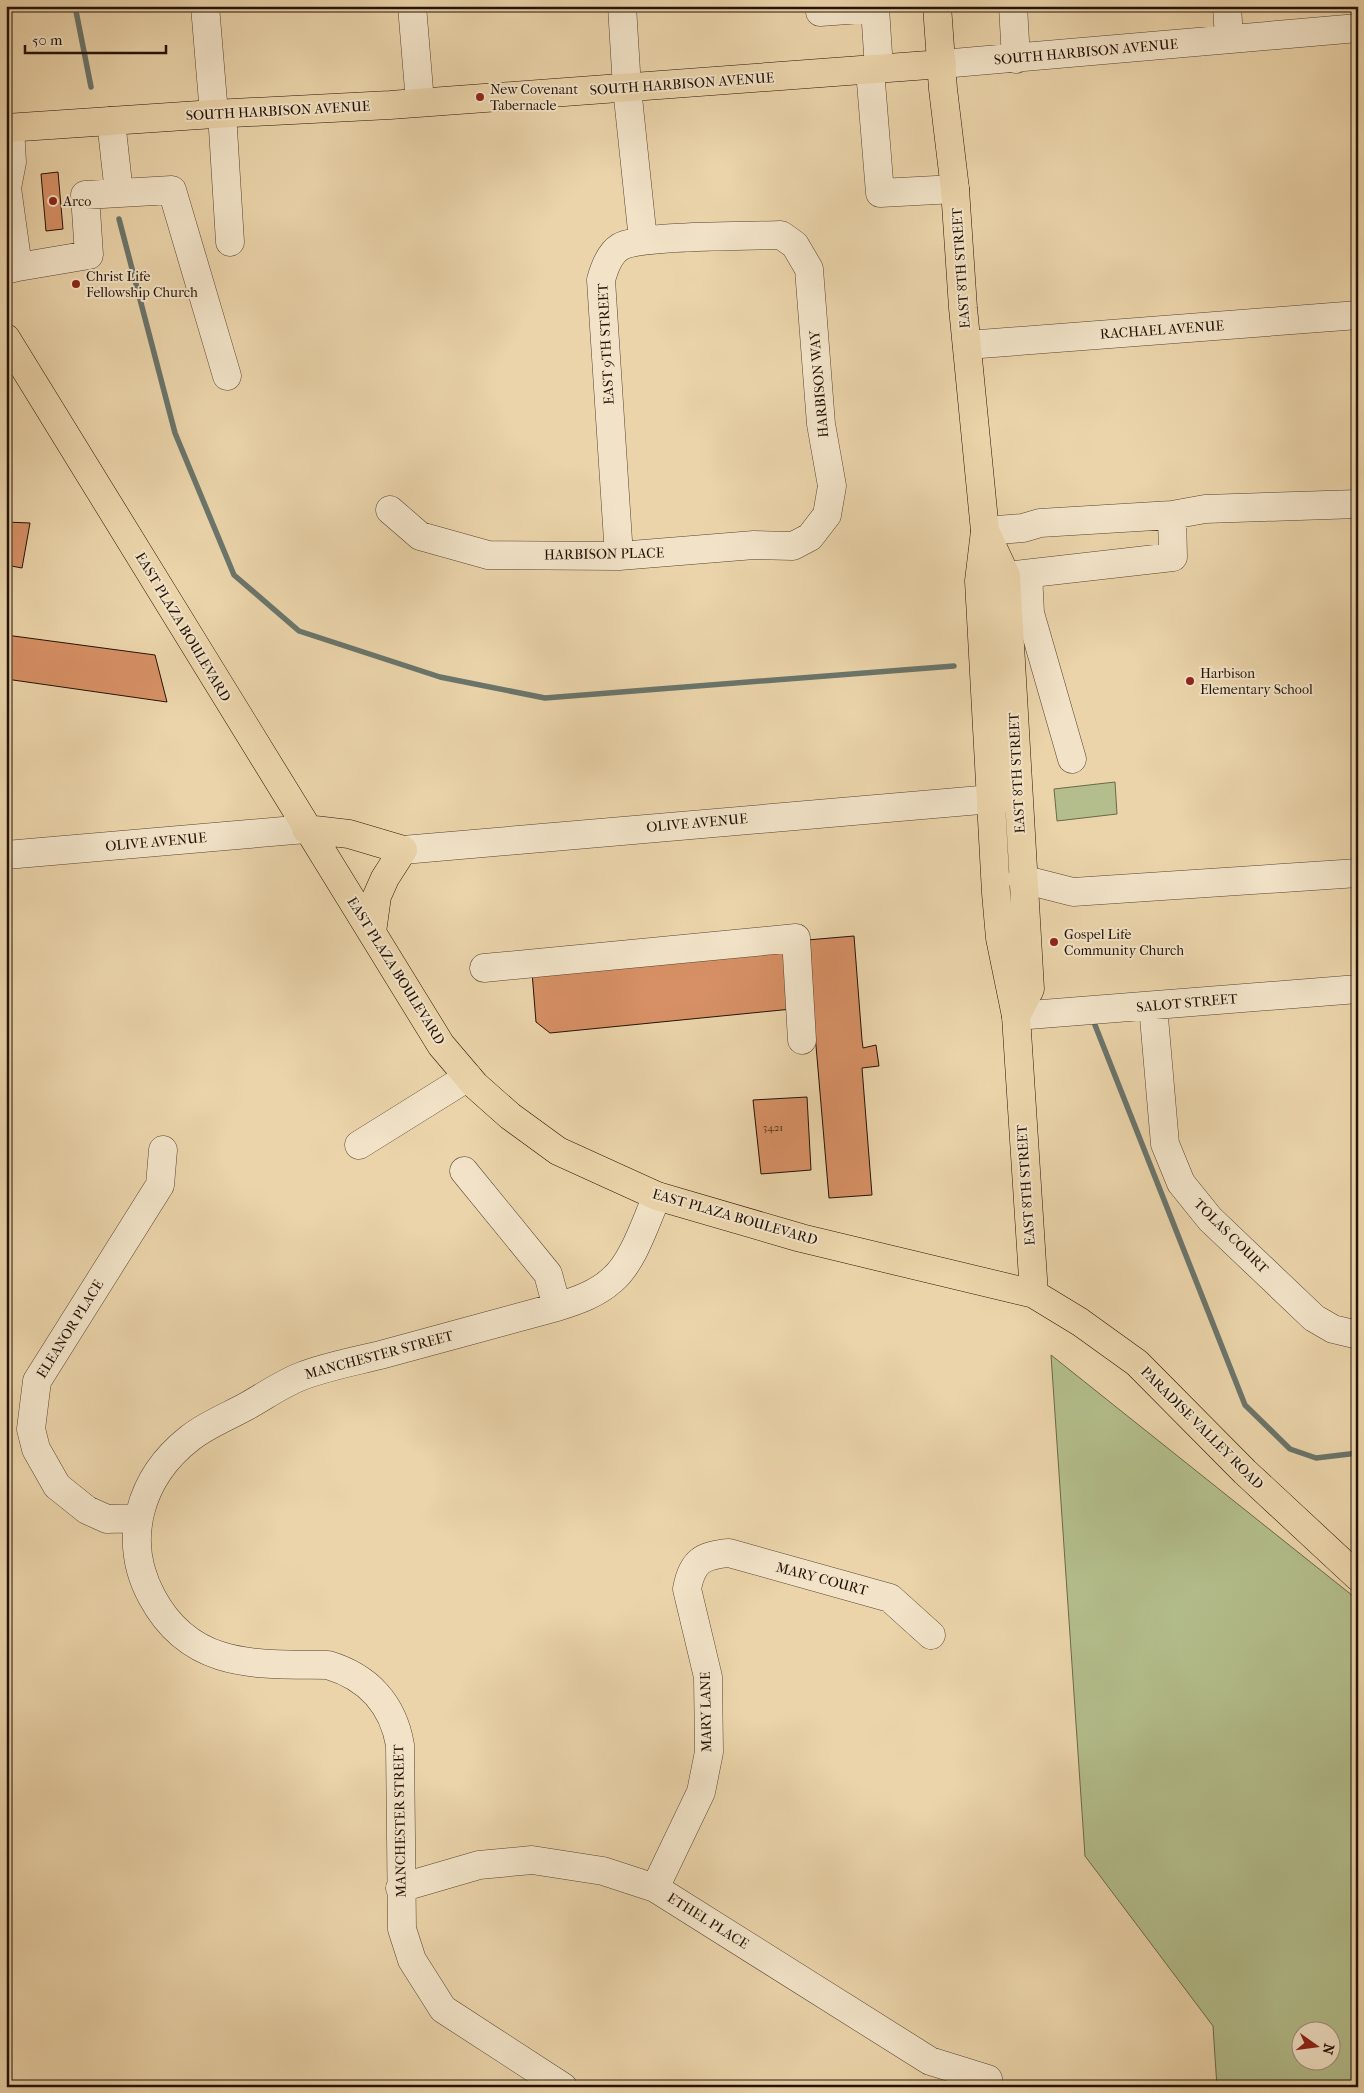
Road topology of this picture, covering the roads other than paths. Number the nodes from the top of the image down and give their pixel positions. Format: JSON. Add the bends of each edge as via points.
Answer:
{"nodes":[{"id":1,"x":205,"y":6,"type":"edge"},
{"id":2,"x":412,"y":6,"type":"edge"},
{"id":3,"x":622,"y":6,"type":"edge"},
{"id":4,"x":937,"y":6,"type":"edge"},
{"id":5,"x":1013,"y":6,"type":"edge"},
{"id":6,"x":1227,"y":6,"type":"edge"},
{"id":7,"x":876,"y":7,"type":"edge"},
{"id":8,"x":820,"y":12,"type":"dead end"},
{"id":9,"x":1358,"y":28,"type":"edge"},
{"id":10,"x":1229,"y":39,"type":"junction"},
{"id":11,"x":1016,"y":59,"type":"junction"},
{"id":12,"x":942,"y":64,"type":"junction"},
{"id":13,"x":874,"y":69,"type":"junction"},
{"id":14,"x":627,"y":88,"type":"junction"},
{"id":15,"x":420,"y":102,"type":"junction"},
{"id":16,"x":218,"y":113,"type":"junction"},
{"id":17,"x":111,"y":121,"type":"junction"},
{"id":18,"x":8,"y":128,"type":"edge"},
{"id":19,"x":7,"y":188,"type":"edge"},
{"id":20,"x":955,"y":189,"type":"junction"},
{"id":21,"x":120,"y":193,"type":"junction"},
{"id":22,"x":643,"y":240,"type":"junction"},
{"id":23,"x":230,"y":242,"type":"dead end"},
{"id":24,"x":12,"y":268,"type":"edge"},
{"id":25,"x":1358,"y":315,"type":"edge"},
{"id":26,"x":6,"y":338,"type":"edge"},
{"id":27,"x":967,"y":345,"type":"junction"},
{"id":28,"x":227,"y":376,"type":"dead end"},
{"id":29,"x":1358,"y":504,"type":"edge"},
{"id":30,"x":390,"y":510,"type":"dead end"},
{"id":31,"x":1172,"y":515,"type":"junction"},
{"id":32,"x":823,"y":524,"type":"joint"},
{"id":33,"x":985,"y":531,"type":"junction"},
{"id":34,"x":619,"y":556,"type":"junction"},
{"id":35,"x":1017,"y":575,"type":"junction"},
{"id":36,"x":1072,"y":759,"type":"dead end"},
{"id":37,"x":1019,"y":796,"type":"junction"},
{"id":38,"x":991,"y":798,"type":"junction"},
{"id":39,"x":306,"y":829,"type":"junction"},
{"id":40,"x":403,"y":850,"type":"junction"},
{"id":41,"x":6,"y":855,"type":"edge"},
{"id":42,"x":1358,"y":858,"type":"edge"},
{"id":43,"x":1358,"y":873,"type":"edge"},
{"id":44,"x":1022,"y":880,"type":"junction"},
{"id":45,"x":1258,"y":880,"type":"junction"},
{"id":46,"x":372,"y":932,"type":"junction"},
{"id":47,"x":484,"y":968,"type":"dead end"},
{"id":48,"x":1358,"y":989,"type":"edge"},
{"id":49,"x":1153,"y":1006,"type":"junction"},
{"id":50,"x":1016,"y":1016,"type":"junction"},
{"id":51,"x":802,"y":1040,"type":"dead end"},
{"id":52,"x":468,"y":1077,"type":"junction"},
{"id":53,"x":359,"y":1145,"type":"dead end"},
{"id":54,"x":163,"y":1150,"type":"dead end"},
{"id":55,"x":464,"y":1171,"type":"dead end"},
{"id":56,"x":657,"y":1196,"type":"junction"},
{"id":57,"x":1034,"y":1294,"type":"junction"},
{"id":58,"x":557,"y":1307,"type":"junction"},
{"id":59,"x":1358,"y":1335,"type":"edge"},
{"id":60,"x":138,"y":1518,"type":"junction"},
{"id":61,"x":700,"y":1561,"type":"joint"},
{"id":62,"x":1358,"y":1577,"type":"edge"},
{"id":63,"x":931,"y":1635,"type":"dead end"},
{"id":64,"x":400,"y":1888,"type":"junction"},
{"id":65,"x":655,"y":1888,"type":"junction"},
{"id":66,"x":988,"y":2079,"type":"dead end"},
{"id":67,"x":563,"y":2087,"type":"edge"}],
"edges":[{"from":1,"to":16,"type":"street"},
{"from":2,"to":15,"type":"street"},
{"from":3,"to":14,"type":"street"},
{"from":4,"to":12,"type":"main road","name":"EAST 8TH STREET"},
{"from":5,"to":11,"type":"street"},
{"from":6,"to":10,"type":"street"},
{"from":7,"to":8,"type":"street"},
{"from":7,"to":13,"type":"street"},
{"from":9,"to":10,"type":"street","name":"SOUTH HARBISON AVENUE"},
{"from":10,"to":11,"type":"street","name":"SOUTH HARBISON AVENUE"},
{"from":11,"to":12,"type":"street","name":"SOUTH HARBISON AVENUE"},
{"from":12,"to":13,"type":"main road","name":"SOUTH HARBISON AVENUE"},
{"from":12,"to":20,"type":"main road","name":"EAST 8TH STREET"},
{"from":13,"to":14,"type":"main road","name":"SOUTH HARBISON AVENUE"},
{"from":13,"to":20,"type":"street","via":[[880,193]]},
{"from":14,"to":15,"type":"main road","name":"SOUTH HARBISON AVENUE"},
{"from":14,"to":22,"type":"street"},
{"from":15,"to":16,"type":"main road","name":"SOUTH HARBISON AVENUE"},
{"from":16,"to":17,"type":"main road","name":"SOUTH HARBISON AVENUE"},
{"from":16,"to":23,"type":"street"},
{"from":17,"to":18,"type":"main road","name":"SOUTH HARBISON AVENUE"},
{"from":17,"to":21,"type":"street"},
{"from":18,"to":19,"type":"street","via":[[12,162]]},
{"from":19,"to":24,"type":"street"},
{"from":20,"to":27,"type":"main road","name":"EAST 8TH STREET"},
{"from":21,"to":24,"type":"street","via":[[85,195],[90,255]]},
{"from":21,"to":28,"type":"street","via":[[172,190]]},
{"from":22,"to":32,"type":"street","name":"HARBISON WAY","via":[[781,235],[795,245],[809,269],[821,424],[832,486],[830,506]]},
{"from":22,"to":34,"type":"street","name":"EAST 9TH STREET","via":[[619,247],[605,266],[601,280]]},
{"from":25,"to":27,"type":"street","name":"RACHAEL AVENUE"},
{"from":26,"to":39,"type":"main road","name":"EAST PLAZA BOULEVARD"},
{"from":27,"to":33,"type":"main road","name":"EAST 8TH STREET"},
{"from":29,"to":31,"type":"street","via":[[1205,509]]},
{"from":30,"to":34,"type":"street","name":"HARBISON PLACE","via":[[420,536],[488,555]]},
{"from":31,"to":33,"type":"street","via":[[1040,523],[1024,528]]},
{"from":31,"to":35,"type":"street","via":[[1173,557]]},
{"from":32,"to":34,"type":"street","name":"HARBISON PLACE","via":[[794,546],[754,545]]},
{"from":33,"to":35,"type":"main road","name":"EAST 8TH STREET"},
{"from":33,"to":38,"type":"main road","name":"EAST 8TH STREET","via":[[979,581]]},
{"from":35,"to":36,"type":"street"},
{"from":35,"to":37,"type":"main road","name":"EAST 8TH STREET"},
{"from":37,"to":38,"type":"street","name":"OLIVE AVENUE"},
{"from":37,"to":44,"type":"main road","name":"EAST 8TH STREET"},
{"from":38,"to":40,"type":"street","name":"OLIVE AVENUE"},
{"from":38,"to":50,"type":"main road","name":"EAST 8TH STREET","via":[[1000,938]]},
{"from":39,"to":40,"type":"main road","via":[[349,834]]},
{"from":39,"to":41,"type":"street","name":"OLIVE AVENUE"},
{"from":39,"to":46,"type":"main road","name":"EAST PLAZA BOULEVARD"},
{"from":40,"to":46,"type":"main road","via":[[377,896]]},
{"from":42,"to":45,"type":"street","via":[[1294,862],[1271,867]]},
{"from":43,"to":45,"type":"street"},
{"from":44,"to":45,"type":"street","via":[[1074,892]]},
{"from":44,"to":50,"type":"main road","name":"EAST 8TH STREET","via":[[1027,911],[1030,989]]},
{"from":46,"to":52,"type":"main road","name":"EAST PLAZA BOULEVARD","via":[[441,1045]]},
{"from":47,"to":51,"type":"street","via":[[796,938]]},
{"from":48,"to":49,"type":"street","name":"SALOT STREET"},
{"from":49,"to":50,"type":"street","name":"SALOT STREET"},
{"from":49,"to":59,"type":"street","name":"TOLAS COURT","via":[[1165,1144],[1181,1183],[1210,1219],[1314,1318],[1333,1329]]},
{"from":50,"to":57,"type":"main road","name":"EAST 8TH STREET"},
{"from":52,"to":53,"type":"street"},
{"from":52,"to":56,"type":"main road","name":"EAST PLAZA BOULEVARD","via":[[510,1116],[558,1151]]},
{"from":54,"to":60,"type":"street","name":"ELEANOR PLACE","via":[[160,1185],[37,1381],[31,1429],[36,1449],[57,1486],[87,1510],[107,1519]]},
{"from":55,"to":58,"type":"street","via":[[548,1274]]},
{"from":56,"to":57,"type":"main road","name":"EAST PLAZA BOULEVARD","via":[[801,1238]]},
{"from":56,"to":58,"type":"street","name":"MANCHESTER STREET","via":[[629,1257],[613,1280],[580,1300]]},
{"from":57,"to":62,"type":"main road","name":"PARADISE VALLEY ROAD","via":[[1137,1363],[1245,1472]]},
{"from":58,"to":60,"type":"street","name":"MANCHESTER STREET","via":[[301,1376],[191,1437],[166,1459],[147,1489]]},
{"from":60,"to":64,"type":"street","name":"MANCHESTER STREET","via":[[138,1555],[149,1591],[168,1621],[192,1643],[238,1662],[328,1665],[364,1682],[383,1700],[394,1722],[400,1745]]},
{"from":61,"to":63,"type":"street","name":"MARY COURT","via":[[710,1555],[729,1553],[890,1598]]},
{"from":61,"to":65,"type":"street","name":"MARY LANE","via":[[690,1575],[688,1589],[708,1677],[709,1752],[701,1792]]},
{"from":64,"to":65,"type":"street","name":"ETHEL PLACE","via":[[479,1866],[532,1860],[603,1871]]},
{"from":64,"to":67,"type":"street","name":"MANCHESTER STREET","via":[[402,1929],[412,1960],[443,2009]]},
{"from":65,"to":66,"type":"street","name":"ETHEL PLACE","via":[[930,2061]]}]}
